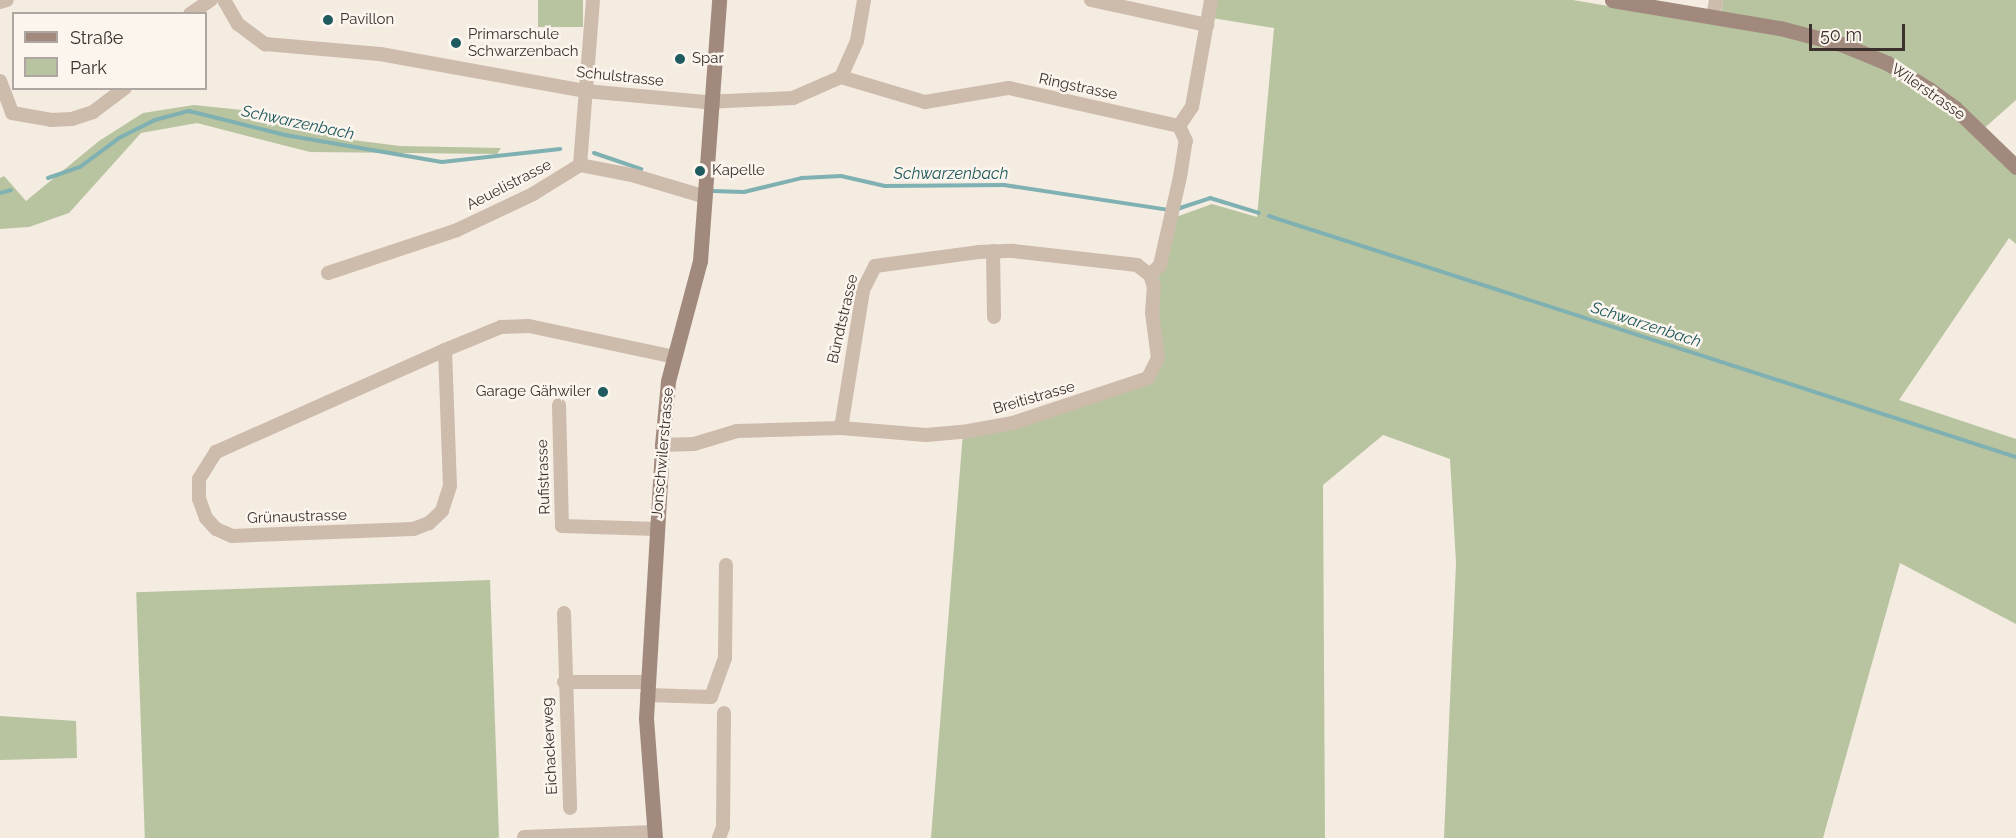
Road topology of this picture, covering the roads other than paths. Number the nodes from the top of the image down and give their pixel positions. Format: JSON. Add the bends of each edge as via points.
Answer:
{"nodes":[{"id":1,"x":7,"y":0,"type":"edge"},
{"id":2,"x":212,"y":0,"type":"edge"},
{"id":3,"x":224,"y":0,"type":"edge"},
{"id":4,"x":593,"y":0,"type":"edge"},
{"id":5,"x":719,"y":0,"type":"edge"},
{"id":6,"x":864,"y":0,"type":"edge"},
{"id":7,"x":1091,"y":0,"type":"edge"},
{"id":8,"x":1211,"y":0,"type":"edge"},
{"id":9,"x":1612,"y":0,"type":"edge"},
{"id":10,"x":1716,"y":0,"type":"edge"},
{"id":11,"x":0,"y":2,"type":"edge"},
{"id":12,"x":193,"y":12,"type":"edge"},
{"id":13,"x":1713,"y":16,"type":"junction"},
{"id":14,"x":1207,"y":25,"type":"junction"},
{"id":15,"x":841,"y":77,"type":"junction"},
{"id":16,"x":0,"y":81,"type":"edge"},
{"id":17,"x":122,"y":90,"type":"edge"},
{"id":18,"x":585,"y":91,"type":"junction"},
{"id":19,"x":712,"y":102,"type":"junction"},
{"id":20,"x":1179,"y":126,"type":"junction"},
{"id":21,"x":580,"y":165,"type":"junction"},
{"id":22,"x":2016,"y":167,"type":"edge"},
{"id":23,"x":706,"y":197,"type":"junction"},
{"id":24,"x":993,"y":251,"type":"junction"},
{"id":25,"x":328,"y":273,"type":"dead end"},
{"id":26,"x":1150,"y":275,"type":"junction"},
{"id":27,"x":994,"y":317,"type":"dead end"},
{"id":28,"x":445,"y":350,"type":"junction"},
{"id":29,"x":675,"y":357,"type":"junction"},
{"id":30,"x":559,"y":405,"type":"dead end"},
{"id":31,"x":841,"y":428,"type":"junction"},
{"id":32,"x":662,"y":445,"type":"junction"},
{"id":33,"x":657,"y":529,"type":"junction"},
{"id":34,"x":726,"y":565,"type":"dead end"},
{"id":35,"x":564,"y":613,"type":"dead end"},
{"id":36,"x":564,"y":682,"type":"junction"},
{"id":37,"x":647,"y":689,"type":"junction"},
{"id":38,"x":724,"y":713,"type":"dead end"},
{"id":39,"x":570,"y":808,"type":"dead end"},
{"id":40,"x":654,"y":835,"type":"edge"},
{"id":41,"x":524,"y":837,"type":"edge"},
{"id":42,"x":718,"y":838,"type":"edge"}],
"edges":[{"from":1,"to":11,"type":"street"},
{"from":2,"to":12,"type":"street"},
{"from":3,"to":18,"type":"street","name":"Schulstrasse","via":[[238,24],[265,44],[380,54]]},
{"from":4,"to":18,"type":"street"},
{"from":5,"to":19,"type":"street","name":"Jonschwilerstrasse"},
{"from":6,"to":15,"type":"street","via":[[857,41]]},
{"from":7,"to":14,"type":"street"},
{"from":8,"to":14,"type":"street"},
{"from":9,"to":13,"type":"street","name":"Wilerstrasse"},
{"from":10,"to":13,"type":"street"},
{"from":13,"to":22,"type":"street","name":"Wilerstrasse","via":[[1822,37],[1887,63],[1955,108]]},
{"from":14,"to":20,"type":"street","via":[[1192,107]]},
{"from":15,"to":19,"type":"street","name":"Schulstrasse","via":[[794,98]]},
{"from":15,"to":20,"type":"street","name":"Ringstrasse","via":[[926,102],[1009,88]]},
{"from":16,"to":17,"type":"street","via":[[12,113],[51,120],[93,112]]},
{"from":18,"to":19,"type":"street","name":"Schulstrasse"},
{"from":18,"to":21,"type":"street"},
{"from":19,"to":23,"type":"street","name":"Jonschwilerstrasse"},
{"from":20,"to":26,"type":"street","via":[[1186,145],[1160,265]]},
{"from":21,"to":23,"type":"street"},
{"from":21,"to":25,"type":"street","name":"Aeuelistrasse","via":[[533,194],[457,230]]},
{"from":23,"to":29,"type":"street","name":"Jonschwilerstrasse","via":[[694,293]]},
{"from":24,"to":26,"type":"street","name":"Bündtstrasse","via":[[1137,265]]},
{"from":24,"to":27,"type":"street"},
{"from":24,"to":31,"type":"street","name":"Bündtstrasse","via":[[894,261],[872,270],[863,290]]},
{"from":26,"to":31,"type":"street","name":"Breitistrasse","via":[[1158,358],[1153,373],[1141,382],[1013,423],[963,432],[926,435]]},
{"from":28,"to":28,"type":"street","name":"Grünaustrasse","via":[[216,452],[199,479],[199,499],[206,518],[216,529],[232,536],[413,529],[429,523],[442,511],[450,486]]},
{"from":28,"to":29,"type":"street","name":"Grünaustrasse","via":[[514,325]]},
{"from":29,"to":32,"type":"street","name":"Jonschwilerstrasse"},
{"from":30,"to":33,"type":"street","name":"Rufistrasse","via":[[562,526]]},
{"from":31,"to":32,"type":"street","name":"Breitistrasse","via":[[737,431],[694,444]]},
{"from":32,"to":33,"type":"street","name":"Jonschwilerstrasse"},
{"from":33,"to":37,"type":"street","name":"Jonschwilerstrasse"},
{"from":34,"to":37,"type":"street","via":[[725,658],[711,697]]},
{"from":35,"to":36,"type":"street","name":"Eichackerweg"},
{"from":36,"to":37,"type":"street"},
{"from":36,"to":39,"type":"street","name":"Eichackerweg"},
{"from":37,"to":40,"type":"street","name":"Jonschwilerstrasse","via":[[646,757]]},
{"from":38,"to":42,"type":"street","via":[[723,827]]},
{"from":40,"to":41,"type":"street"}]}
